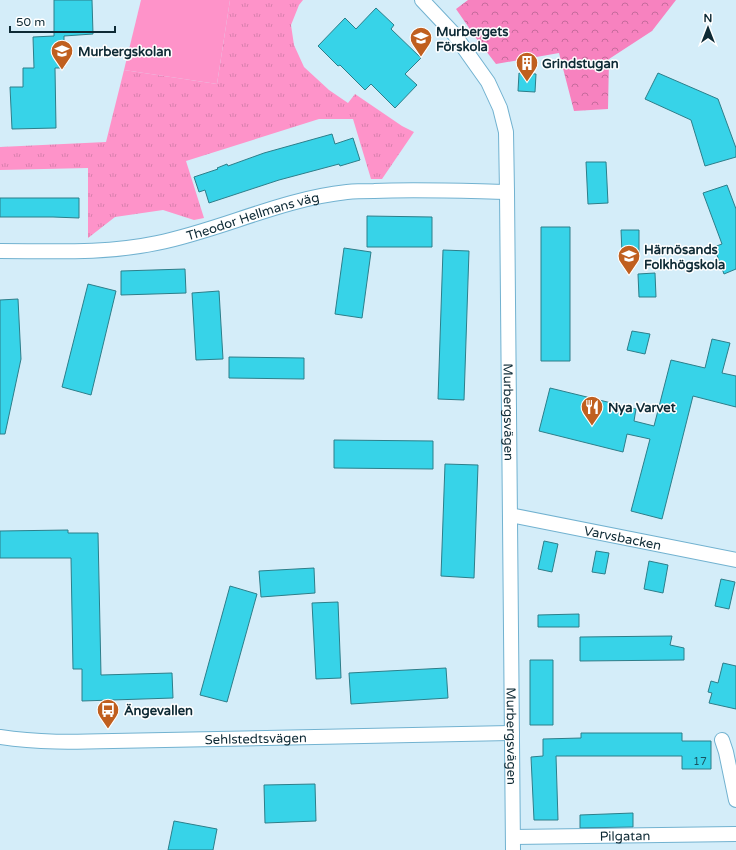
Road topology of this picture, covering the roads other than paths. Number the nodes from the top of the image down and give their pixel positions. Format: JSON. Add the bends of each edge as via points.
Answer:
{"nodes":[{"id":1,"x":422,"y":0,"type":"edge"},
{"id":2,"x":507,"y":192,"type":"junction"},
{"id":3,"x":0,"y":251,"type":"edge"},
{"id":4,"x":510,"y":515,"type":"junction"},
{"id":5,"x":736,"y":560,"type":"edge"},
{"id":6,"x":512,"y":732,"type":"junction"},
{"id":7,"x":0,"y":737,"type":"edge"},
{"id":8,"x":722,"y":740,"type":"dead end"},
{"id":9,"x":736,"y":800,"type":"edge"},
{"id":10,"x":736,"y":834,"type":"edge"},
{"id":11,"x":513,"y":844,"type":"edge"}],
"edges":[{"from":1,"to":2,"type":"street","name":"Murbergsvägen","via":[[454,34],[488,82],[500,108],[506,132]]},
{"from":2,"to":3,"type":"street","name":"Theodor Hellmans väg","via":[[346,192],[303,200],[195,234],[124,249]]},
{"from":2,"to":4,"type":"street","name":"Murbergsvägen"},
{"from":4,"to":5,"type":"street","name":"Varvsbacken"},
{"from":4,"to":6,"type":"street","name":"Murbergsvägen"},
{"from":6,"to":7,"type":"street","name":"Sehlstedtsvägen","via":[[105,742],[50,742]]},
{"from":6,"to":11,"type":"street","name":"Murbergsvägen"},
{"from":8,"to":9,"type":"street"},
{"from":10,"to":11,"type":"street","name":"Pilgatan"}]}
